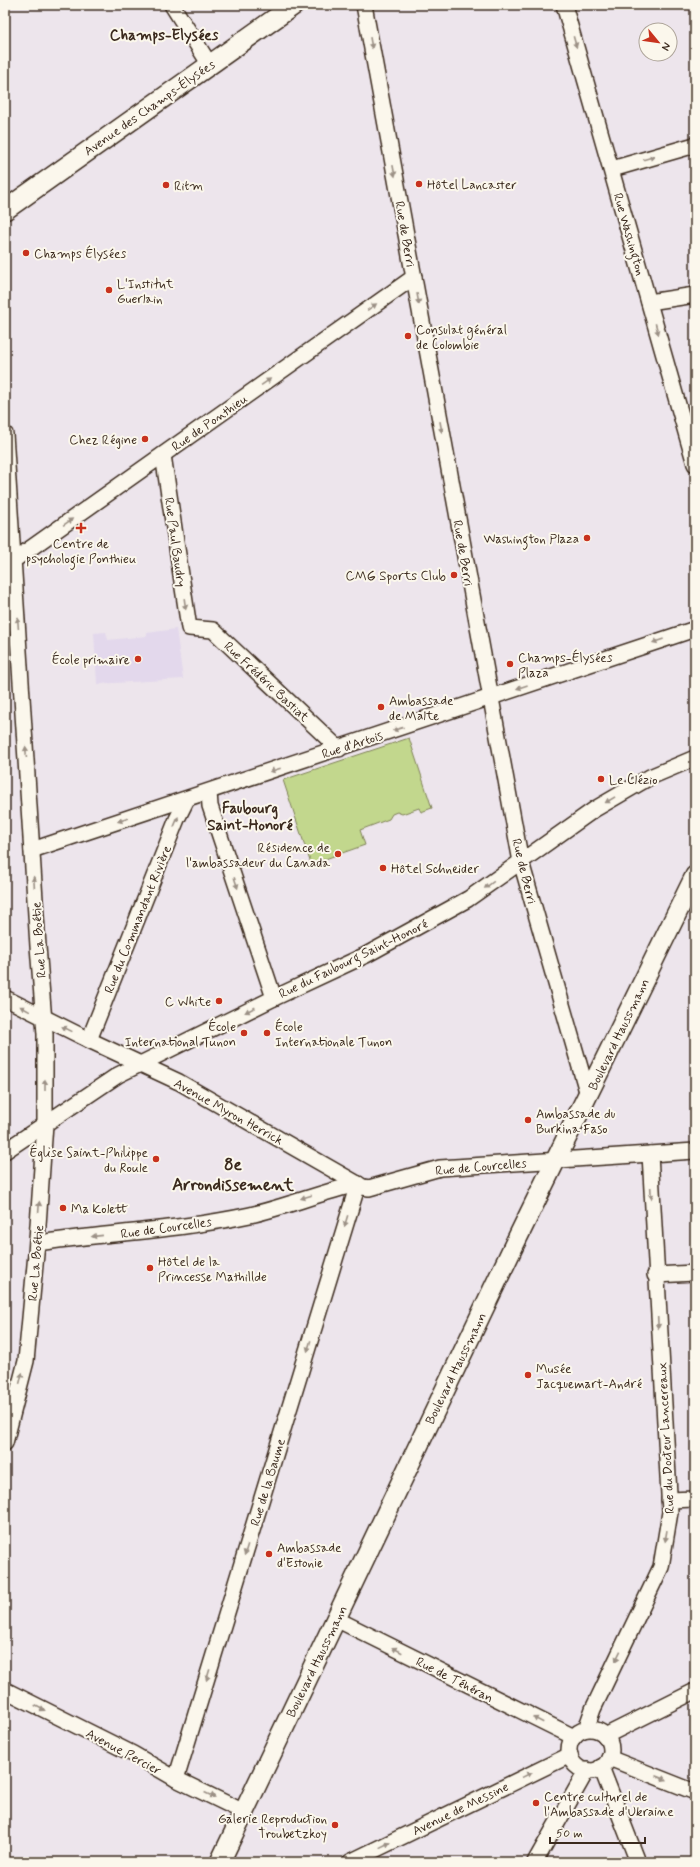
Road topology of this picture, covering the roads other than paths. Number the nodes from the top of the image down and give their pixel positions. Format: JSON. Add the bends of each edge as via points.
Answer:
{"nodes":[{"id":1,"x":172,"y":5,"type":"edge"},
{"id":2,"x":294,"y":5,"type":"edge"},
{"id":3,"x":364,"y":5,"type":"edge"},
{"id":4,"x":564,"y":5,"type":"edge"},
{"id":5,"x":210,"y":65,"type":"junction"},
{"id":6,"x":695,"y":145,"type":"edge"},
{"id":7,"x":612,"y":168,"type":"junction"},
{"id":8,"x":5,"y":210,"type":"edge"},
{"id":9,"x":414,"y":277,"type":"junction"},
{"id":10,"x":695,"y":295,"type":"edge"},
{"id":11,"x":649,"y":302,"type":"junction"},
{"id":12,"x":5,"y":434,"type":"edge"},
{"id":13,"x":163,"y":455,"type":"junction"},
{"id":14,"x":695,"y":464,"type":"edge"},
{"id":15,"x":9,"y":564,"type":"edge"},
{"id":16,"x":189,"y":628,"type":"joint"},
{"id":17,"x":695,"y":629,"type":"edge"},
{"id":18,"x":491,"y":698,"type":"junction"},
{"id":19,"x":339,"y":749,"type":"junction"},
{"id":20,"x":695,"y":758,"type":"edge"},
{"id":21,"x":209,"y":792,"type":"junction"},
{"id":22,"x":187,"y":799,"type":"junction"},
{"id":23,"x":32,"y":850,"type":"junction"},
{"id":24,"x":521,"y":862,"type":"junction"},
{"id":25,"x":695,"y":876,"type":"edge"},
{"id":26,"x":5,"y":998,"type":"edge"},
{"id":27,"x":274,"y":998,"type":"junction"},
{"id":28,"x":45,"y":1019,"type":"junction"},
{"id":29,"x":89,"y":1040,"type":"junction"},
{"id":30,"x":140,"y":1063,"type":"junction"},
{"id":31,"x":588,"y":1095,"type":"junction"},
{"id":32,"x":45,"y":1124,"type":"junction"},
{"id":33,"x":5,"y":1151,"type":"edge"},
{"id":34,"x":695,"y":1151,"type":"edge"},
{"id":35,"x":650,"y":1154,"type":"junction"},
{"id":36,"x":557,"y":1160,"type":"junction"},
{"id":37,"x":358,"y":1184,"type":"junction"},
{"id":38,"x":37,"y":1243,"type":"junction"},
{"id":39,"x":695,"y":1273,"type":"edge"},
{"id":40,"x":655,"y":1275,"type":"junction"},
{"id":41,"x":5,"y":1443,"type":"edge"},
{"id":42,"x":695,"y":1498,"type":"edge"},
{"id":43,"x":669,"y":1500,"type":"junction"},
{"id":44,"x":336,"y":1619,"type":"junction"},
{"id":45,"x":5,"y":1690,"type":"edge"},
{"id":46,"x":695,"y":1691,"type":"edge"},
{"id":47,"x":580,"y":1733,"type":"junction"},
{"id":48,"x":605,"y":1736,"type":"junction"},
{"id":49,"x":570,"y":1755,"type":"junction"},
{"id":50,"x":599,"y":1765,"type":"junction"},
{"id":51,"x":176,"y":1779,"type":"junction"},
{"id":52,"x":695,"y":1792,"type":"edge"},
{"id":53,"x":244,"y":1812,"type":"junction"},
{"id":54,"x":220,"y":1862,"type":"edge"},
{"id":55,"x":350,"y":1862,"type":"edge"},
{"id":56,"x":535,"y":1862,"type":"edge"},
{"id":57,"x":638,"y":1862,"type":"edge"}],
"edges":[{"from":1,"to":5,"type":"street"},
{"from":2,"to":5,"type":"main road","name":"Avenue des Champs-Élysées"},
{"from":3,"to":9,"type":"street","name":"Rue de Berri","one_way":true},
{"from":4,"to":7,"type":"street","name":"Rue Washington","one_way":true},
{"from":5,"to":8,"type":"main road","name":"Avenue des Champs-Élysées"},
{"from":7,"to":6,"type":"street","one_way":true},
{"from":7,"to":11,"type":"street","name":"Rue Washington"},
{"from":13,"to":9,"type":"street","name":"Rue de Ponthieu","one_way":true},
{"from":9,"to":18,"type":"street","name":"Rue de Berri","one_way":true},
{"from":10,"to":11,"type":"street"},
{"from":11,"to":14,"type":"street","name":"Rue Washington","one_way":true},
{"from":12,"to":15,"type":"street","name":"Rue La Boétie"},
{"from":15,"to":13,"type":"street","name":"Rue de Ponthieu","one_way":true},
{"from":13,"to":16,"type":"street","name":"Rue Paul Baudry","one_way":true},
{"from":23,"to":15,"type":"street","name":"Rue La Boétie","one_way":true},
{"from":16,"to":19,"type":"street","name":"Rue Frédéric Bastiat","via":[[213,630]]},
{"from":17,"to":18,"type":"street","name":"Rue d'Artois","one_way":true},
{"from":18,"to":19,"type":"street","name":"Rue d'Artois","one_way":true},
{"from":18,"to":24,"type":"street","name":"Rue de Berri"},
{"from":19,"to":21,"type":"street","name":"Rue d'Artois","one_way":true},
{"from":20,"to":24,"type":"street","name":"Rue du Faubourg Saint-Honoré","one_way":true,"via":[[650,776],[595,809]]},
{"from":21,"to":22,"type":"street","name":"Rue d'Artois"},
{"from":21,"to":27,"type":"street","one_way":true,"via":[[210,806]]},
{"from":22,"to":23,"type":"street","name":"Rue d'Artois","one_way":true},
{"from":29,"to":22,"type":"street","name":"Rue du Commandant Rivière","one_way":true},
{"from":28,"to":23,"type":"street","name":"Rue La Boétie","one_way":true},
{"from":24,"to":27,"type":"street","name":"Rue du Faubourg Saint-Honoré","one_way":true,"via":[[468,899],[382,947]]},
{"from":24,"to":31,"type":"street","name":"Rue de Berri"},
{"from":25,"to":31,"type":"main road","name":"Boulevard Haussmann"},
{"from":28,"to":26,"type":"street","name":"Avenue Myron Herrick","one_way":true},
{"from":27,"to":30,"type":"street","name":"Rue du Faubourg Saint-Honoré","one_way":true},
{"from":29,"to":28,"type":"street","name":"Avenue Myron Herrick","one_way":true},
{"from":32,"to":28,"type":"street","name":"Rue La Boétie","one_way":true},
{"from":29,"to":30,"type":"street","name":"Avenue Myron Herrick"},
{"from":30,"to":32,"type":"street","name":"Rue du Faubourg Saint-Honoré"},
{"from":30,"to":37,"type":"street","name":"Avenue Myron Herrick","via":[[179,1082]]},
{"from":31,"to":36,"type":"main road","name":"Boulevard Haussmann"},
{"from":32,"to":33,"type":"street","name":"Rue du Faubourg Saint-Honoré"},
{"from":38,"to":32,"type":"street","name":"Rue La Boétie","one_way":true},
{"from":34,"to":35,"type":"street","name":"Rue de Courcelles"},
{"from":35,"to":36,"type":"street","name":"Rue de Courcelles"},
{"from":35,"to":40,"type":"street","name":"Rue du Docteur Lancereaux","one_way":true},
{"from":36,"to":37,"type":"street","name":"Rue de Courcelles","via":[[440,1168],[368,1188]]},
{"from":36,"to":44,"type":"main road","name":"Boulevard Haussmann"},
{"from":37,"to":38,"type":"street","name":"Rue de Courcelles","one_way":true,"via":[[326,1191],[250,1215]]},
{"from":37,"to":51,"type":"street","name":"Rue de la Baume","one_way":true},
{"from":41,"to":38,"type":"street","name":"Rue La Boétie","one_way":true,"via":[[26,1361]]},
{"from":39,"to":40,"type":"street"},
{"from":40,"to":43,"type":"street","name":"Rue du Docteur Lancereaux","one_way":true},
{"from":42,"to":43,"type":"street"},
{"from":43,"to":47,"type":"street","name":"Rue du Docteur Lancereaux","one_way":true,"via":[[670,1512],[661,1567]]},
{"from":47,"to":44,"type":"street","name":"Rue de Téhéran","one_way":true},
{"from":44,"to":53,"type":"main road","name":"Boulevard Haussmann"},
{"from":45,"to":51,"type":"street","name":"Avenue Percier","one_way":true,"via":[[133,1754]]},
{"from":46,"to":48,"type":"street"},
{"from":47,"to":48,"type":"street","via":[[596,1730]]},
{"from":47,"to":49,"type":"street","via":[[570,1742]]},
{"from":48,"to":50,"type":"street","via":[[610,1745]]},
{"from":49,"to":50,"type":"street","via":[[575,1764]]},
{"from":55,"to":49,"type":"street","name":"Avenue de Messine","one_way":true},
{"from":50,"to":52,"type":"street","one_way":true},
{"from":50,"to":56,"type":"street"},
{"from":50,"to":57,"type":"street"},
{"from":51,"to":53,"type":"street","name":"Avenue Percier","one_way":true},
{"from":53,"to":54,"type":"main road","name":"Boulevard Haussmann"}]}
